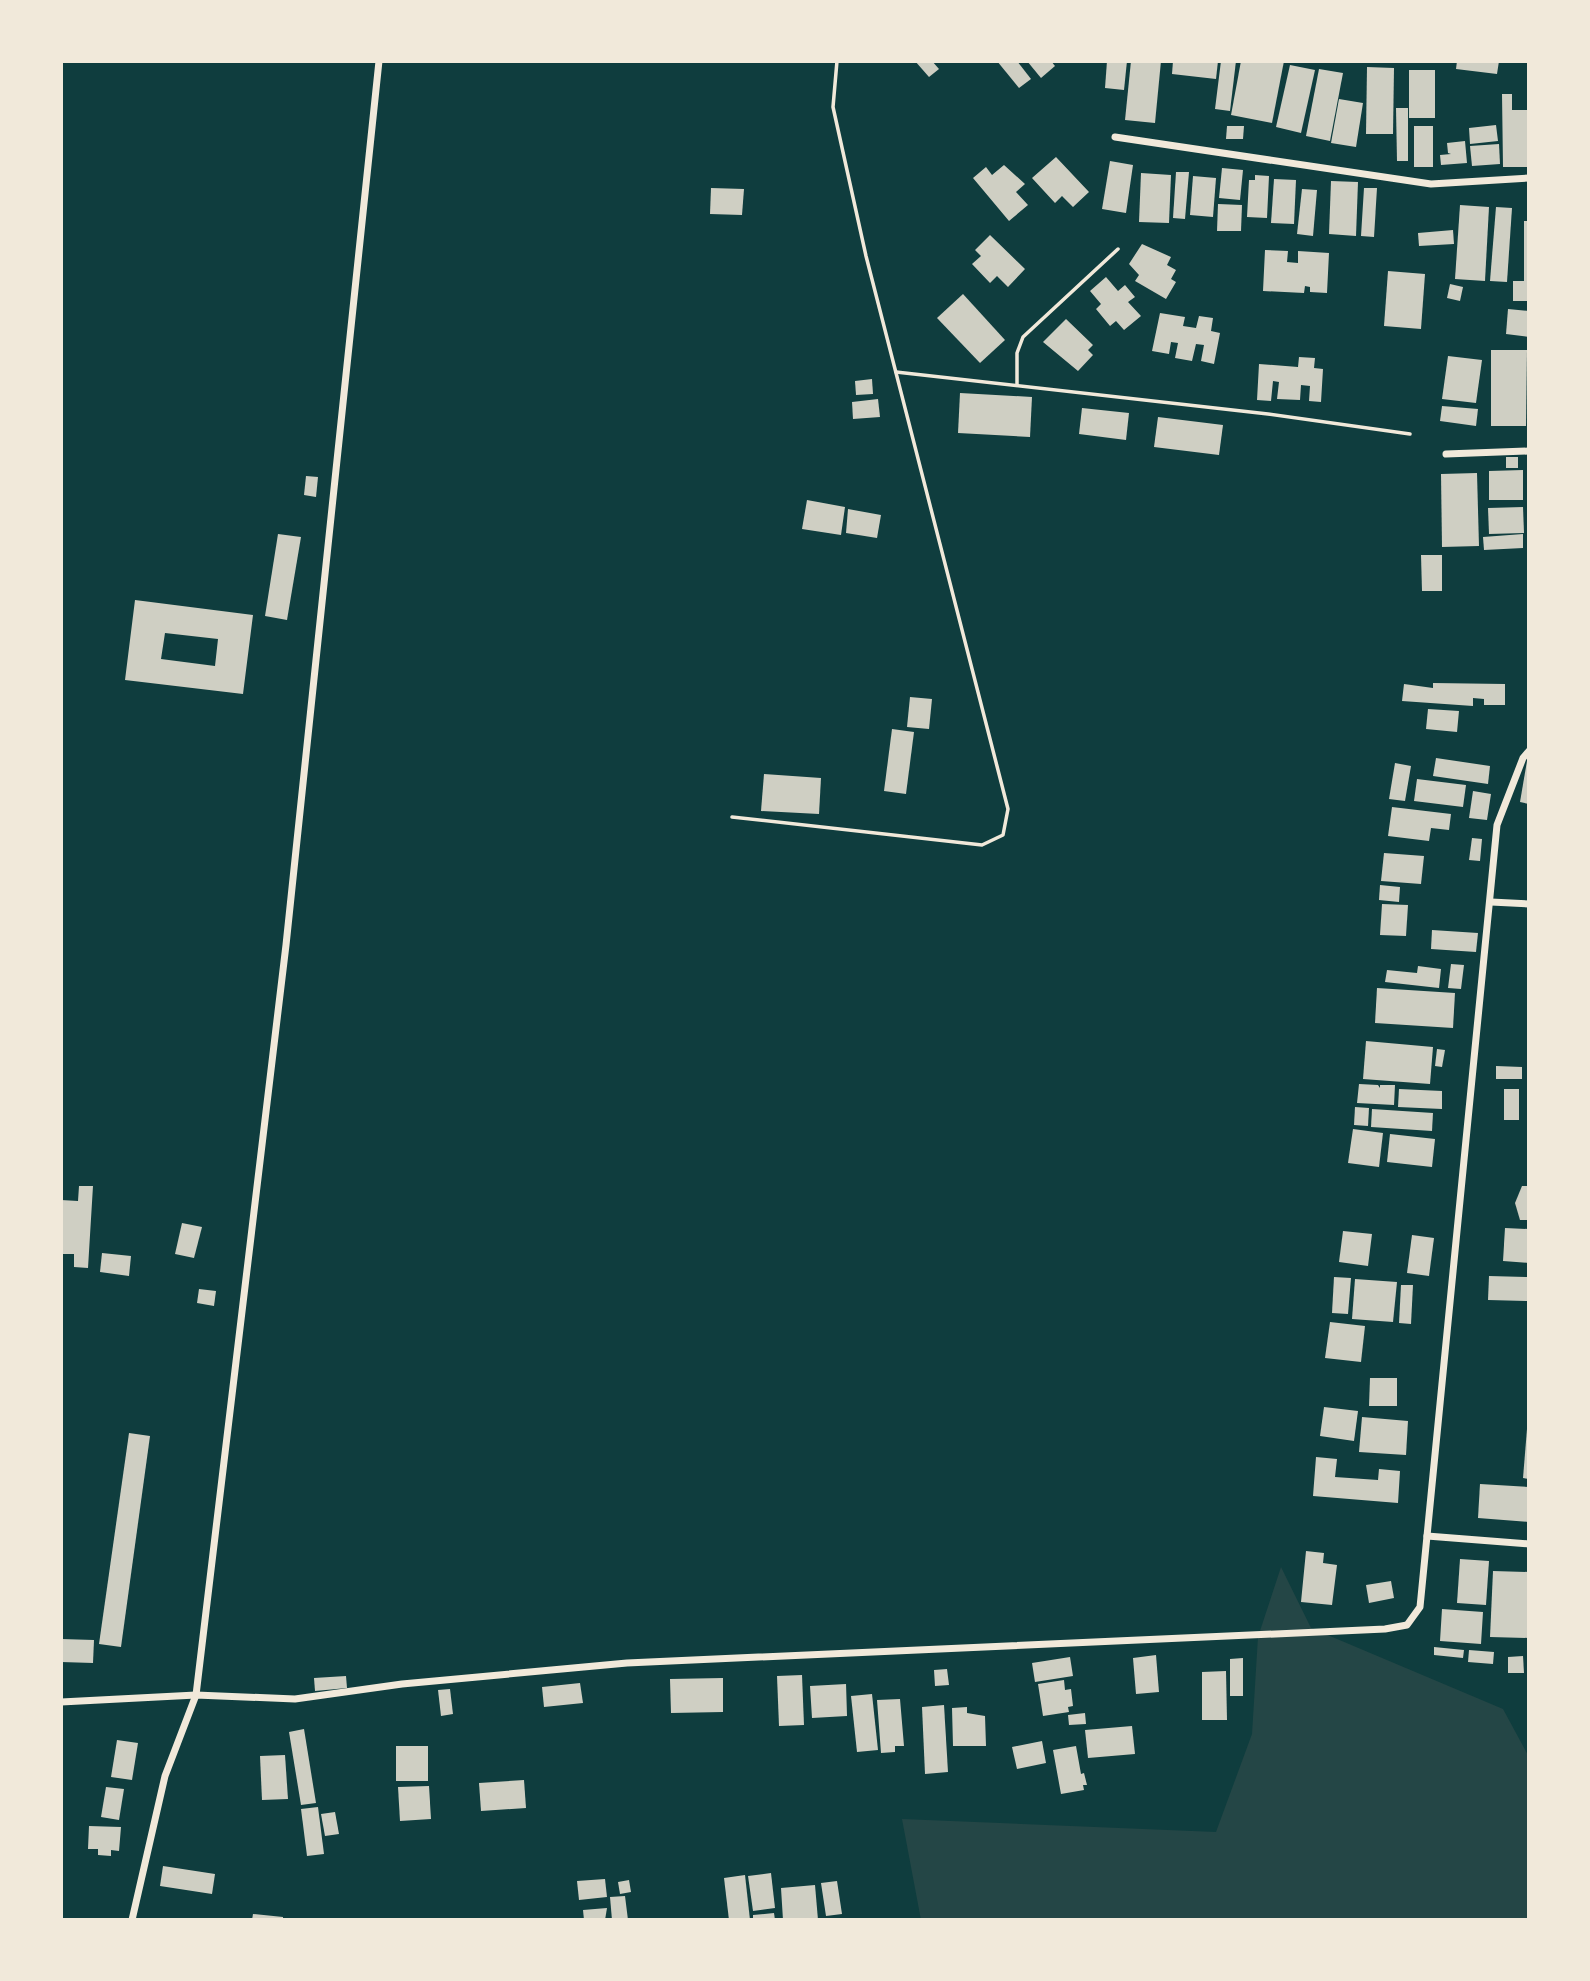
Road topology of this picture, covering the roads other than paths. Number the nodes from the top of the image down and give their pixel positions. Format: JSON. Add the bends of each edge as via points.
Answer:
{"nodes":[{"id":1,"x":379,"y":61,"type":"edge"},
{"id":2,"x":837,"y":61,"type":"edge"},
{"id":3,"x":1115,"y":137,"type":"dead end"},
{"id":4,"x":1529,"y":178,"type":"edge"},
{"id":5,"x":1118,"y":249,"type":"dead end"},
{"id":6,"x":896,"y":372,"type":"junction"},
{"id":7,"x":1017,"y":385,"type":"junction"},
{"id":8,"x":1410,"y":434,"type":"dead end"},
{"id":9,"x":1529,"y":451,"type":"edge"},
{"id":10,"x":1446,"y":454,"type":"dead end"},
{"id":11,"x":1529,"y":751,"type":"edge"},
{"id":12,"x":732,"y":817,"type":"dead end"},
{"id":13,"x":1491,"y":902,"type":"junction"},
{"id":14,"x":1529,"y":904,"type":"edge"},
{"id":15,"x":1427,"y":1536,"type":"junction"},
{"id":16,"x":1529,"y":1545,"type":"edge"},
{"id":17,"x":196,"y":1695,"type":"junction"},
{"id":18,"x":61,"y":1702,"type":"edge"},
{"id":19,"x":132,"y":1920,"type":"edge"}],
"edges":[{"from":1,"to":17,"type":"street","via":[[286,945]]},
{"from":2,"to":6,"type":"lane","via":[[833,107]]},
{"from":3,"to":4,"type":"street","via":[[1431,184]]},
{"from":5,"to":7,"type":"lane","via":[[1023,337],[1017,353]]},
{"from":6,"to":7,"type":"lane"},
{"from":6,"to":12,"type":"lane","via":[[1008,808],[1003,835],[982,845]]},
{"from":7,"to":8,"type":"lane"},
{"from":9,"to":10,"type":"street"},
{"from":11,"to":13,"type":"street","via":[[1497,825]]},
{"from":13,"to":14,"type":"street"},
{"from":13,"to":15,"type":"street"},
{"from":15,"to":16,"type":"street"},
{"from":15,"to":17,"type":"street","via":[[1420,1607],[1407,1625],[1385,1629],[626,1662],[295,1699]]},
{"from":17,"to":18,"type":"street"},
{"from":17,"to":19,"type":"street","via":[[165,1776]]}]}
